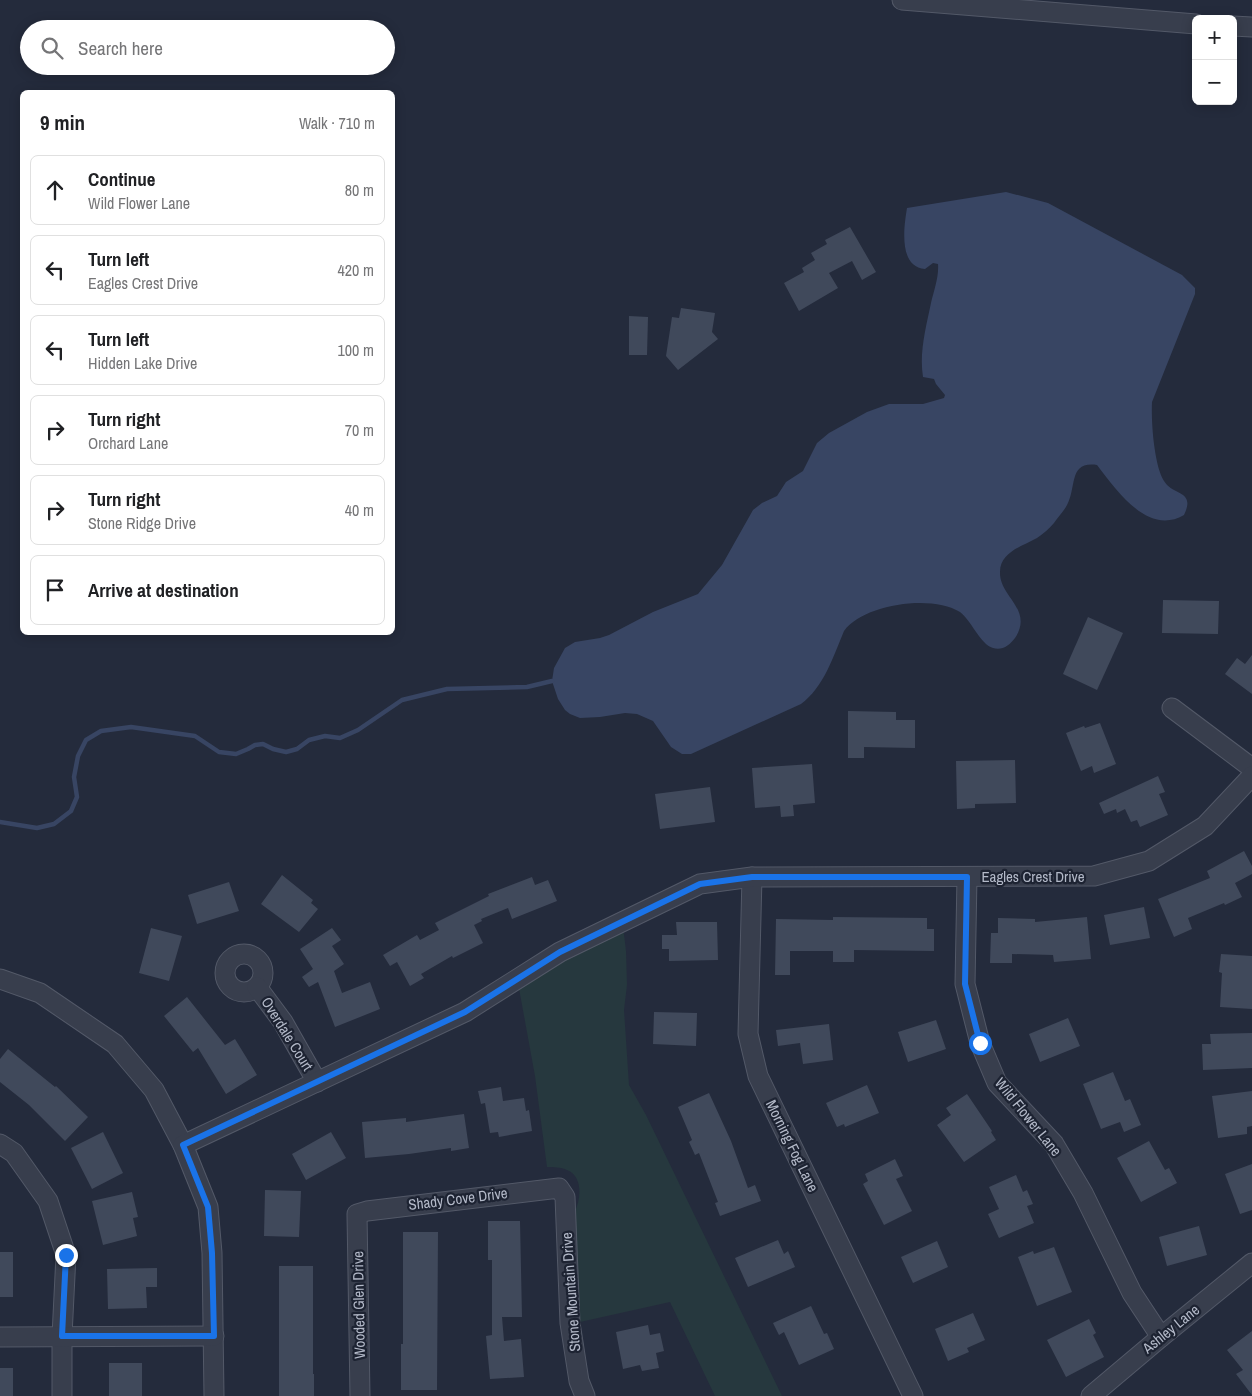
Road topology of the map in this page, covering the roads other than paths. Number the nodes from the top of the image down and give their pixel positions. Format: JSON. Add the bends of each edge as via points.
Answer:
{"nodes":[{"id":1,"x":902,"y":0,"type":"edge"},
{"id":2,"x":1192,"y":24,"type":"edge"},
{"id":3,"x":1237,"y":26,"type":"edge"},
{"id":4,"x":1252,"y":27,"type":"edge"},
{"id":5,"x":1172,"y":708,"type":"dead end"},
{"id":6,"x":1252,"y":768,"type":"edge"},
{"id":7,"x":1252,"y":776,"type":"edge"},
{"id":8,"x":752,"y":877,"type":"junction"},
{"id":9,"x":967,"y":877,"type":"junction"},
{"id":10,"x":0,"y":979,"type":"edge"},
{"id":11,"x":257,"y":987,"type":"dead end"},
{"id":12,"x":317,"y":1082,"type":"junction"},
{"id":13,"x":0,"y":1144,"type":"edge"},
{"id":14,"x":183,"y":1145,"type":"junction"},
{"id":15,"x":559,"y":1188,"type":"joint"},
{"id":16,"x":357,"y":1214,"type":"joint"},
{"id":17,"x":1252,"y":1264,"type":"edge"},
{"id":18,"x":0,"y":1336,"type":"edge"},
{"id":19,"x":62,"y":1336,"type":"junction"},
{"id":20,"x":214,"y":1336,"type":"junction"},
{"id":21,"x":1161,"y":1337,"type":"junction"},
{"id":22,"x":62,"y":1396,"type":"edge"},
{"id":23,"x":214,"y":1396,"type":"edge"},
{"id":24,"x":360,"y":1396,"type":"edge"},
{"id":25,"x":585,"y":1396,"type":"edge"},
{"id":26,"x":913,"y":1396,"type":"edge"},
{"id":27,"x":1091,"y":1396,"type":"edge"}],
"edges":[{"from":1,"to":2,"type":"street"},
{"from":3,"to":4,"type":"street"},
{"from":5,"to":6,"type":"street"},
{"from":7,"to":9,"type":"street","name":"Eagles Crest Drive","via":[[1205,826],[1149,861],[1094,876]]},
{"from":8,"to":9,"type":"street","name":"Eagles Crest Drive"},
{"from":8,"to":12,"type":"street","name":"Eagles Crest Drive","via":[[700,884],[560,952],[465,1012]]},
{"from":8,"to":26,"type":"street","name":"Morning Fog Lane","via":[[748,1034],[758,1076]]},
{"from":9,"to":21,"type":"street","name":"Wild Flower Lane","via":[[965,984],[980,1043],[997,1083],[1054,1144],[1083,1193],[1132,1293]]},
{"from":10,"to":14,"type":"street","via":[[40,993],[115,1044],[154,1090]]},
{"from":11,"to":12,"type":"street","name":"Overdale Court","via":[[283,1022]]},
{"from":12,"to":14,"type":"street","name":"Eagles Crest Drive"},
{"from":13,"to":19,"type":"street","via":[[14,1153],[48,1201],[66,1255]]},
{"from":14,"to":20,"type":"street","via":[[208,1207]]},
{"from":15,"to":16,"type":"street","name":"Shady Cove Drive","via":[[376,1209]]},
{"from":15,"to":25,"type":"street","name":"Stone Mountain Drive","via":[[565,1197],[570,1323],[579,1381]]},
{"from":16,"to":24,"type":"street","name":"Wooded Glen Drive"},
{"from":17,"to":21,"type":"street","name":"Ashley Lane"},
{"from":18,"to":19,"type":"street"},
{"from":19,"to":20,"type":"street"},
{"from":19,"to":22,"type":"street"},
{"from":20,"to":23,"type":"street"},
{"from":21,"to":27,"type":"street","name":"Ashley Lane"}]}
